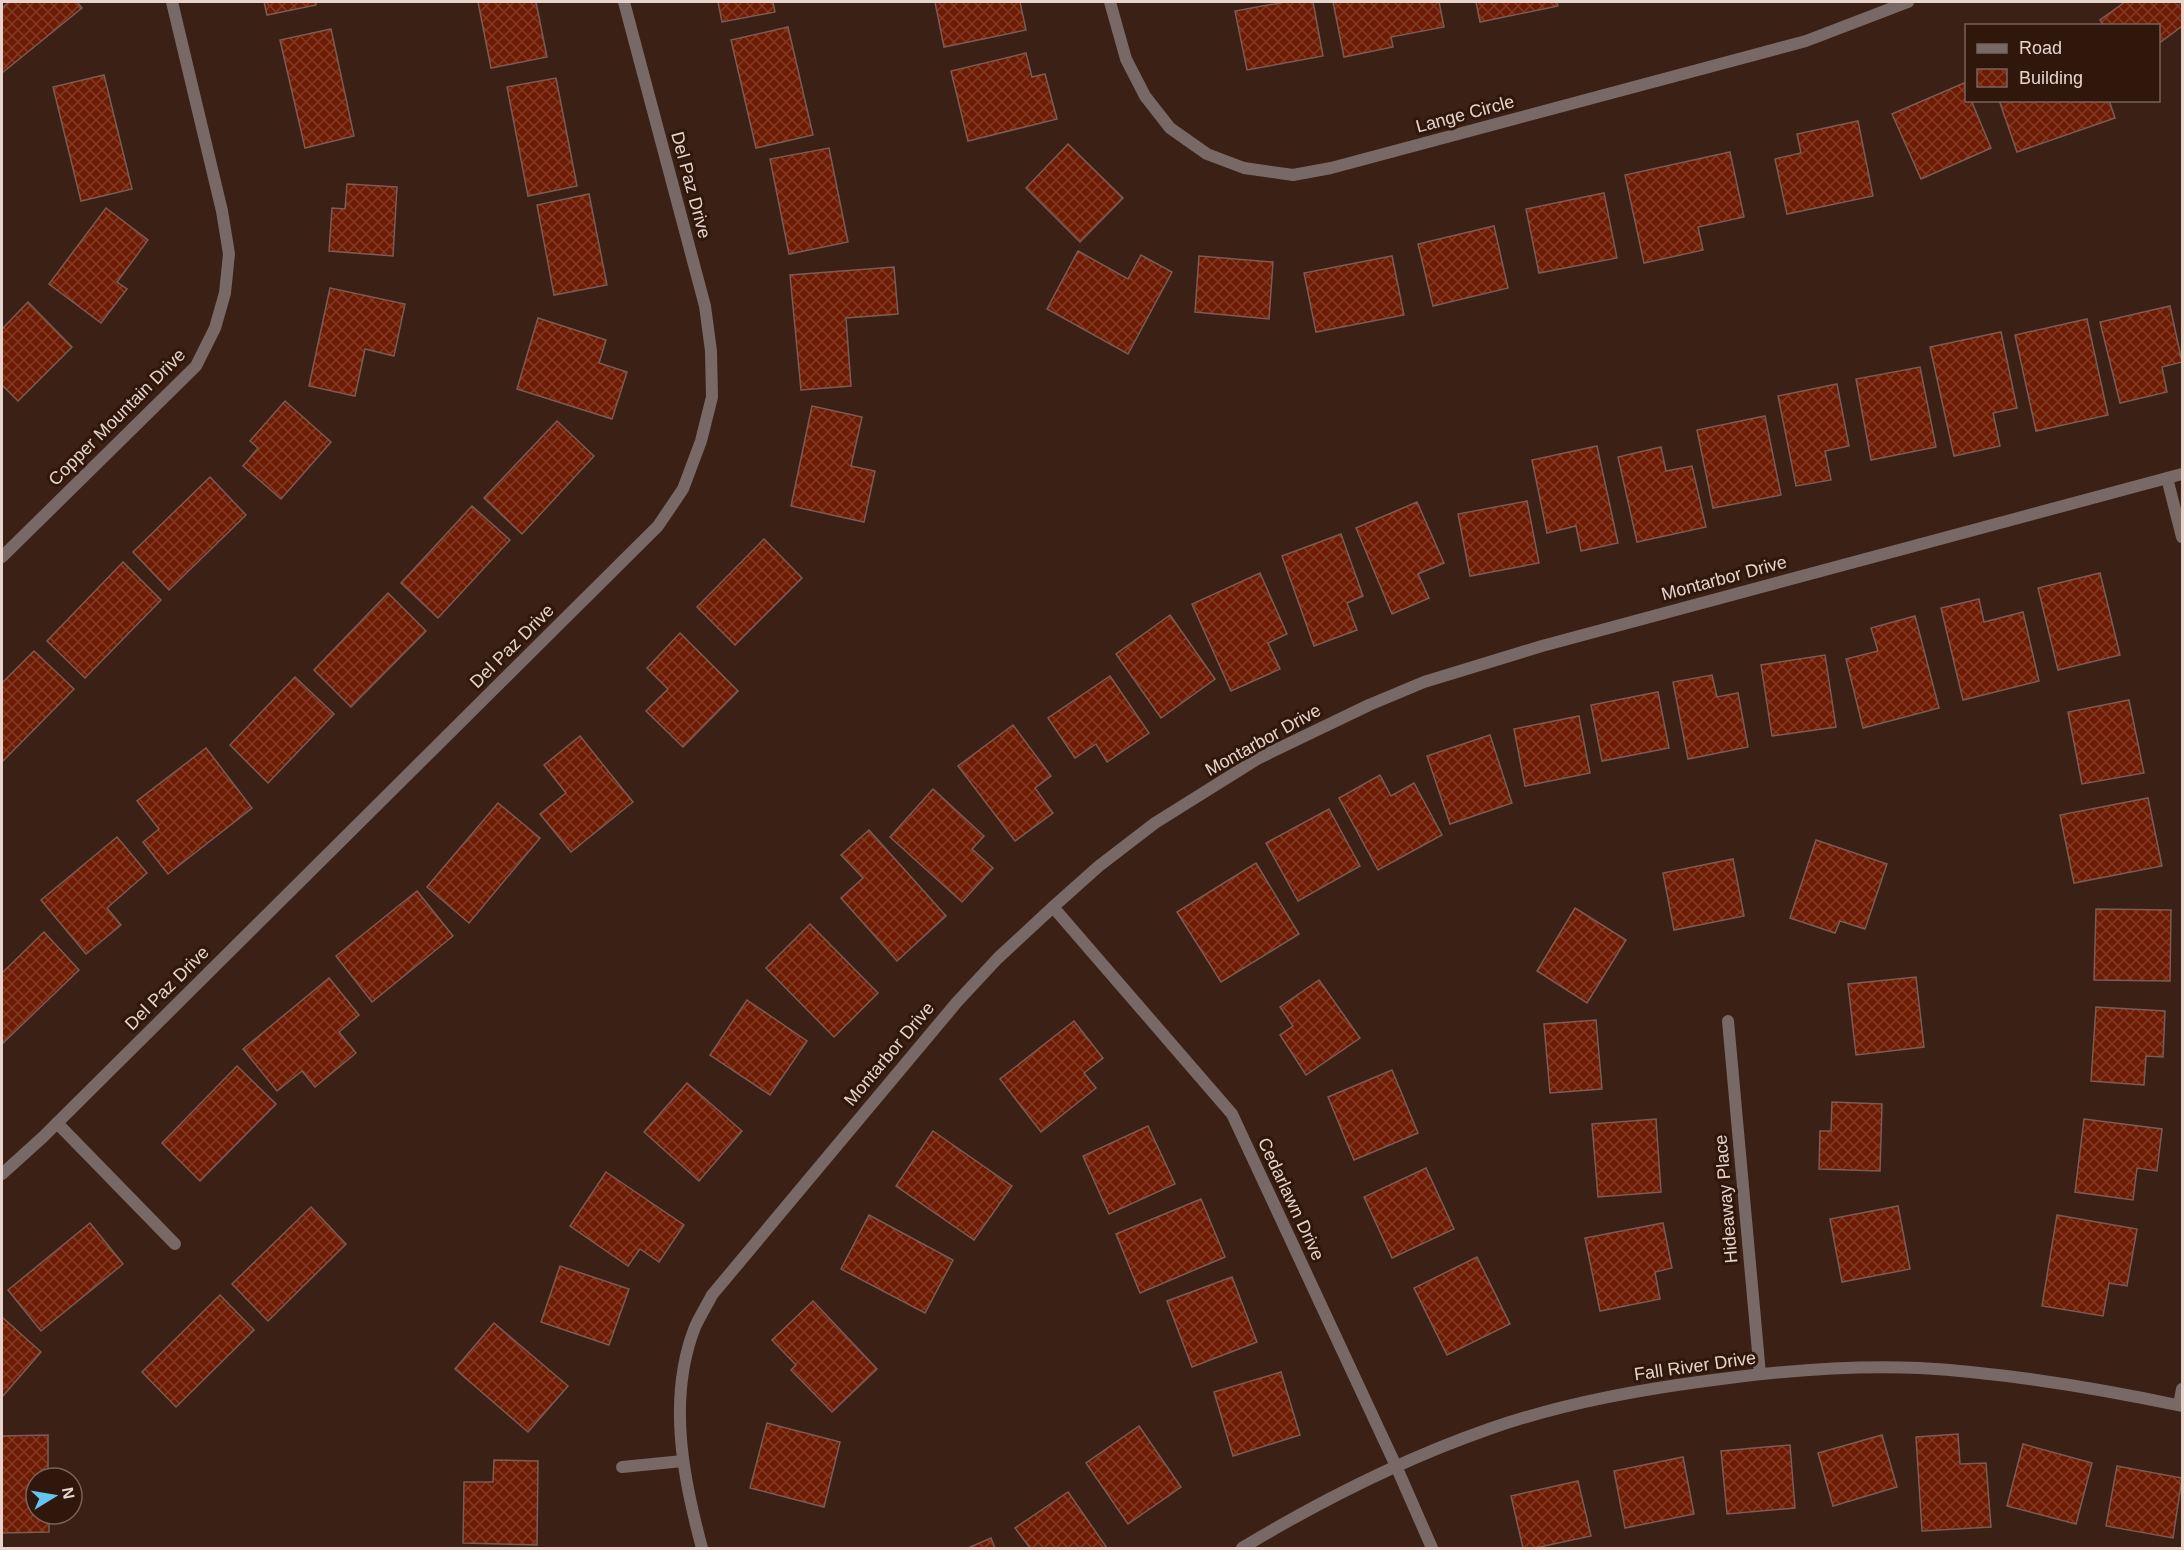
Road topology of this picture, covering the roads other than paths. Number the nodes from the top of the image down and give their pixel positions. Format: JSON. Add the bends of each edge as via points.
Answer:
{"nodes":[{"id":1,"x":172,"y":2,"type":"edge"},
{"id":2,"x":624,"y":2,"type":"edge"},
{"id":3,"x":1110,"y":2,"type":"edge"},
{"id":4,"x":1908,"y":2,"type":"edge"},
{"id":5,"x":2182,"y":474,"type":"edge"},
{"id":6,"x":2167,"y":478,"type":"junction"},
{"id":7,"x":2182,"y":537,"type":"edge"},
{"id":8,"x":2,"y":557,"type":"edge"},
{"id":9,"x":1053,"y":907,"type":"junction"},
{"id":10,"x":1728,"y":1021,"type":"dead end"},
{"id":11,"x":57,"y":1123,"type":"junction"},
{"id":12,"x":2,"y":1174,"type":"edge"},
{"id":13,"x":175,"y":1244,"type":"dead end"},
{"id":14,"x":1760,"y":1374,"type":"junction"},
{"id":15,"x":2182,"y":1389,"type":"edge"},
{"id":16,"x":2181,"y":1406,"type":"edge"},
{"id":17,"x":682,"y":1461,"type":"junction"},
{"id":18,"x":1396,"y":1466,"type":"junction"},
{"id":19,"x":622,"y":1467,"type":"dead end"},
{"id":20,"x":702,"y":1548,"type":"edge"},
{"id":21,"x":1242,"y":1548,"type":"edge"},
{"id":22,"x":1432,"y":1548,"type":"edge"}],
"edges":[{"from":1,"to":8,"type":"street","name":"Copper Mountain Drive","via":[[229,254],[225,293],[215,328],[196,366]]},
{"from":2,"to":11,"type":"street","name":"Del Paz Drive","via":[[705,306],[711,351],[711,397],[701,441],[682,489],[658,526]]},
{"from":3,"to":4,"type":"street","name":"Lange Circle","via":[[1126,59],[1145,96],[1170,128],[1207,154],[1244,168],[1293,175],[1806,41]]},
{"from":5,"to":6,"type":"street","name":"Montarbor Drive"},
{"from":6,"to":7,"type":"street"},
{"from":6,"to":9,"type":"street","name":"Montarbor Drive","via":[[1542,646],[1424,682],[1260,758],[1155,823]]},
{"from":9,"to":17,"type":"street","name":"Montarbor Drive","via":[[957,1002],[712,1294],[695,1328],[684,1367],[680,1410]]},
{"from":9,"to":18,"type":"street","name":"Cedarlawn Drive","via":[[1232,1114]]},
{"from":10,"to":14,"type":"street","name":"Hideaway Place"},
{"from":11,"to":12,"type":"street","name":"Del Paz Drive"},
{"from":11,"to":13,"type":"street"},
{"from":14,"to":16,"type":"street","name":"Fall River Drive","via":[[1836,1368],[1918,1368],[1995,1375]]},
{"from":14,"to":18,"type":"street","name":"Fall River Drive","via":[[1658,1387],[1572,1406],[1490,1429]]},
{"from":15,"to":16,"type":"street"},
{"from":17,"to":19,"type":"street"},
{"from":17,"to":20,"type":"street","name":"Montarbor Drive"},
{"from":18,"to":21,"type":"street","name":"Fall River Drive","via":[[1318,1504]]},
{"from":18,"to":22,"type":"street","name":"Cedarlawn Drive"}]}
